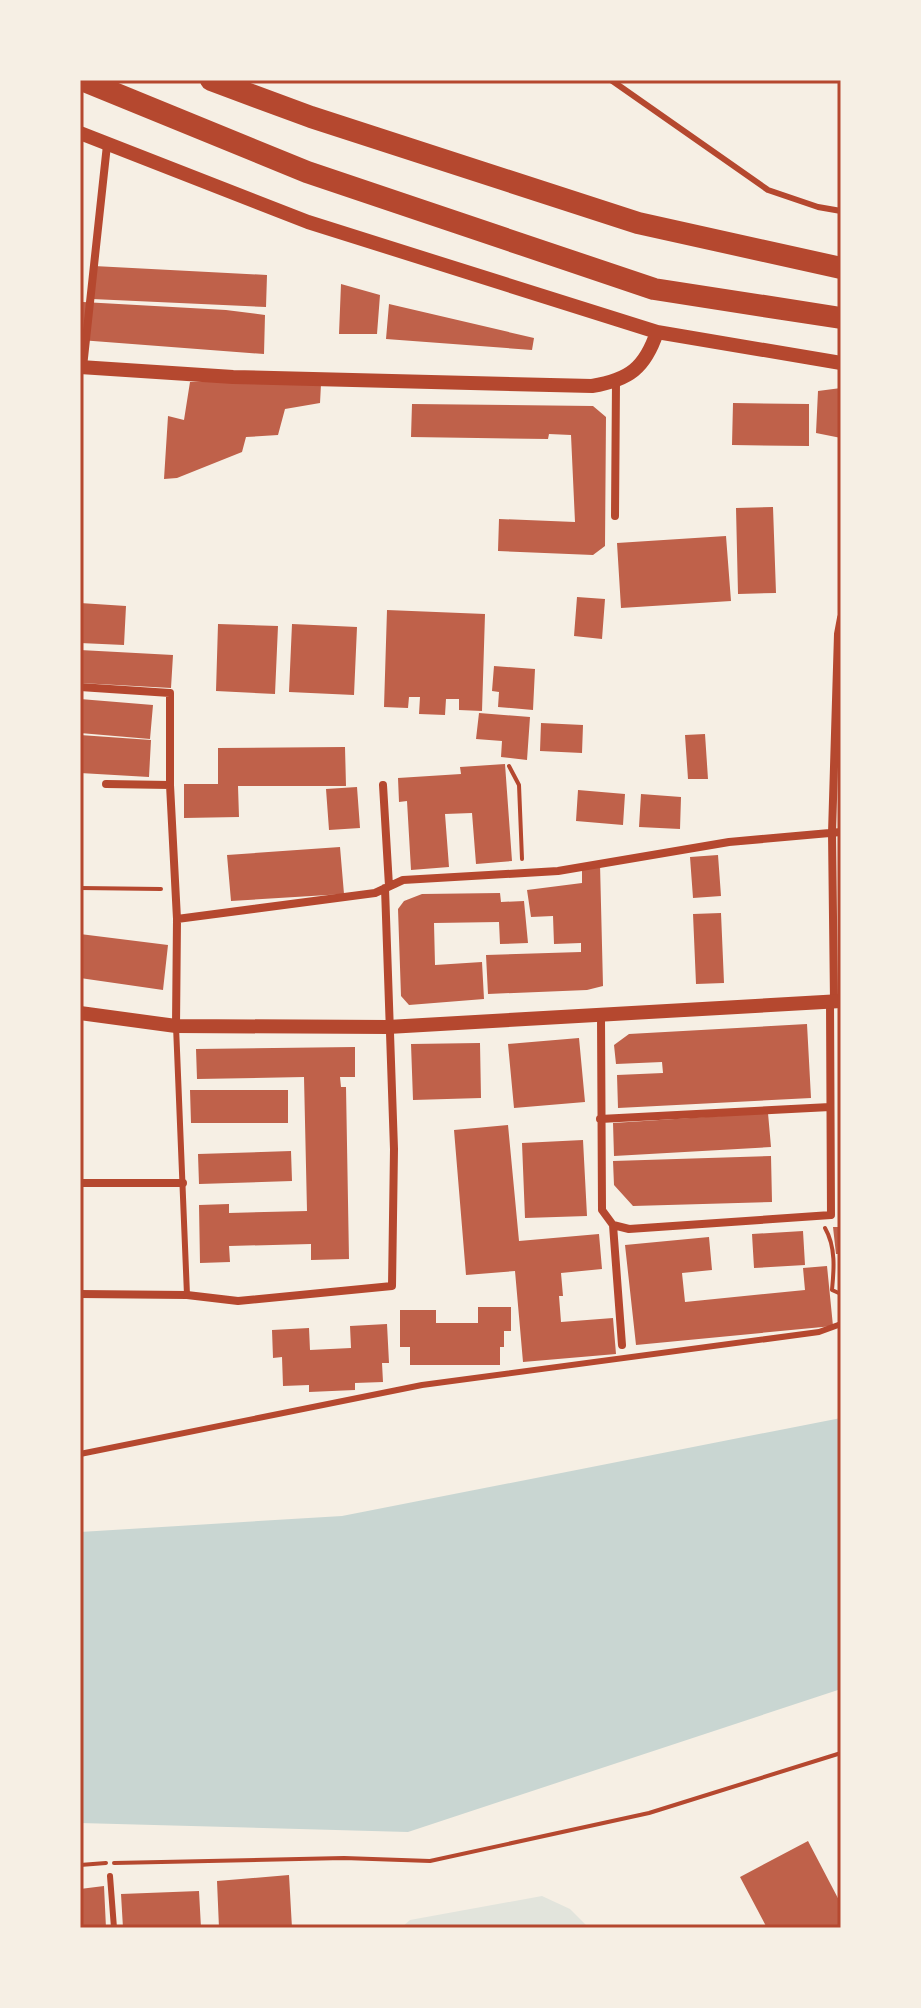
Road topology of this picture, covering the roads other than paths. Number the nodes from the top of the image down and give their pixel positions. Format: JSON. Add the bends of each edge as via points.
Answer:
{"nodes":[{"id":1,"x":82,"y":80,"type":"edge"},
{"id":2,"x":211,"y":80,"type":"edge"},
{"id":3,"x":611,"y":80,"type":"edge"},
{"id":4,"x":80,"y":133,"type":"edge"},
{"id":5,"x":107,"y":145,"type":"junction"},
{"id":6,"x":841,"y":211,"type":"edge"},
{"id":7,"x":841,"y":268,"type":"edge"},
{"id":8,"x":841,"y":318,"type":"edge"},
{"id":9,"x":657,"y":332,"type":"junction"},
{"id":10,"x":841,"y":363,"type":"edge"},
{"id":11,"x":81,"y":367,"type":"edge"},
{"id":12,"x":616,"y":382,"type":"junction"},
{"id":13,"x":615,"y":516,"type":"dead end"},
{"id":14,"x":841,"y":618,"type":"edge"},
{"id":15,"x":80,"y":687,"type":"edge"},
{"id":16,"x":106,"y":784,"type":"dead end"},
{"id":17,"x":170,"y":785,"type":"junction"},
{"id":18,"x":383,"y":785,"type":"dead end"},
{"id":19,"x":837,"y":833,"type":"edge"},
{"id":20,"x":387,"y":887,"type":"junction"},
{"id":21,"x":177,"y":919,"type":"junction"},
{"id":22,"x":835,"y":1001,"type":"edge"},
{"id":23,"x":80,"y":1013,"type":"edge"},
{"id":24,"x":601,"y":1017,"type":"junction"},
{"id":25,"x":176,"y":1026,"type":"junction"},
{"id":26,"x":388,"y":1027,"type":"junction"},
{"id":27,"x":830,"y":1107,"type":"junction"},
{"id":28,"x":600,"y":1119,"type":"junction"},
{"id":29,"x":80,"y":1183,"type":"edge"},
{"id":30,"x":183,"y":1183,"type":"junction"},
{"id":31,"x":613,"y":1225,"type":"junction"},
{"id":32,"x":80,"y":1294,"type":"edge"},
{"id":33,"x":187,"y":1295,"type":"junction"},
{"id":34,"x":841,"y":1324,"type":"edge"},
{"id":35,"x":622,"y":1345,"type":"dead end"},
{"id":36,"x":80,"y":1454,"type":"edge"},
{"id":37,"x":110,"y":1876,"type":"dead end"},
{"id":38,"x":114,"y":1928,"type":"edge"}],
"edges":[{"from":1,"to":8,"type":"highway","via":[[307,172],[654,289]]},
{"from":2,"to":7,"type":"highway","via":[[638,223]]},
{"from":3,"to":6,"type":"lane","via":[[768,190]]},
{"from":4,"to":5,"type":"street"},
{"from":5,"to":9,"type":"street","via":[[308,222]]},
{"from":5,"to":11,"type":"street"},
{"from":9,"to":10,"type":"street"},
{"from":9,"to":12,"type":"street","via":[[650,354]]},
{"from":11,"to":12,"type":"street","via":[[233,377],[592,386]]},
{"from":12,"to":13,"type":"street"},
{"from":14,"to":19,"type":"street"},
{"from":15,"to":17,"type":"street","via":[[170,693]]},
{"from":16,"to":17,"type":"street"},
{"from":17,"to":21,"type":"street"},
{"from":18,"to":20,"type":"street"},
{"from":19,"to":20,"type":"street","via":[[729,842],[610,864],[403,880]]},
{"from":19,"to":22,"type":"street"},
{"from":20,"to":21,"type":"street","via":[[375,893]]},
{"from":20,"to":26,"type":"street"},
{"from":21,"to":25,"type":"street"},
{"from":22,"to":24,"type":"street"},
{"from":22,"to":27,"type":"street"},
{"from":23,"to":25,"type":"street"},
{"from":24,"to":26,"type":"street"},
{"from":24,"to":28,"type":"street"},
{"from":25,"to":26,"type":"street"},
{"from":25,"to":30,"type":"lane"},
{"from":26,"to":33,"type":"street","via":[[394,1149],[392,1286],[238,1301]]},
{"from":27,"to":28,"type":"street"},
{"from":27,"to":31,"type":"street","via":[[831,1215],[629,1229]]},
{"from":28,"to":31,"type":"street","via":[[602,1210]]},
{"from":29,"to":30,"type":"street"},
{"from":30,"to":33,"type":"lane"},
{"from":31,"to":35,"type":"street"},
{"from":32,"to":33,"type":"street"},
{"from":34,"to":36,"type":"lane","via":[[819,1332],[422,1385]]},
{"from":37,"to":38,"type":"lane"}]}
